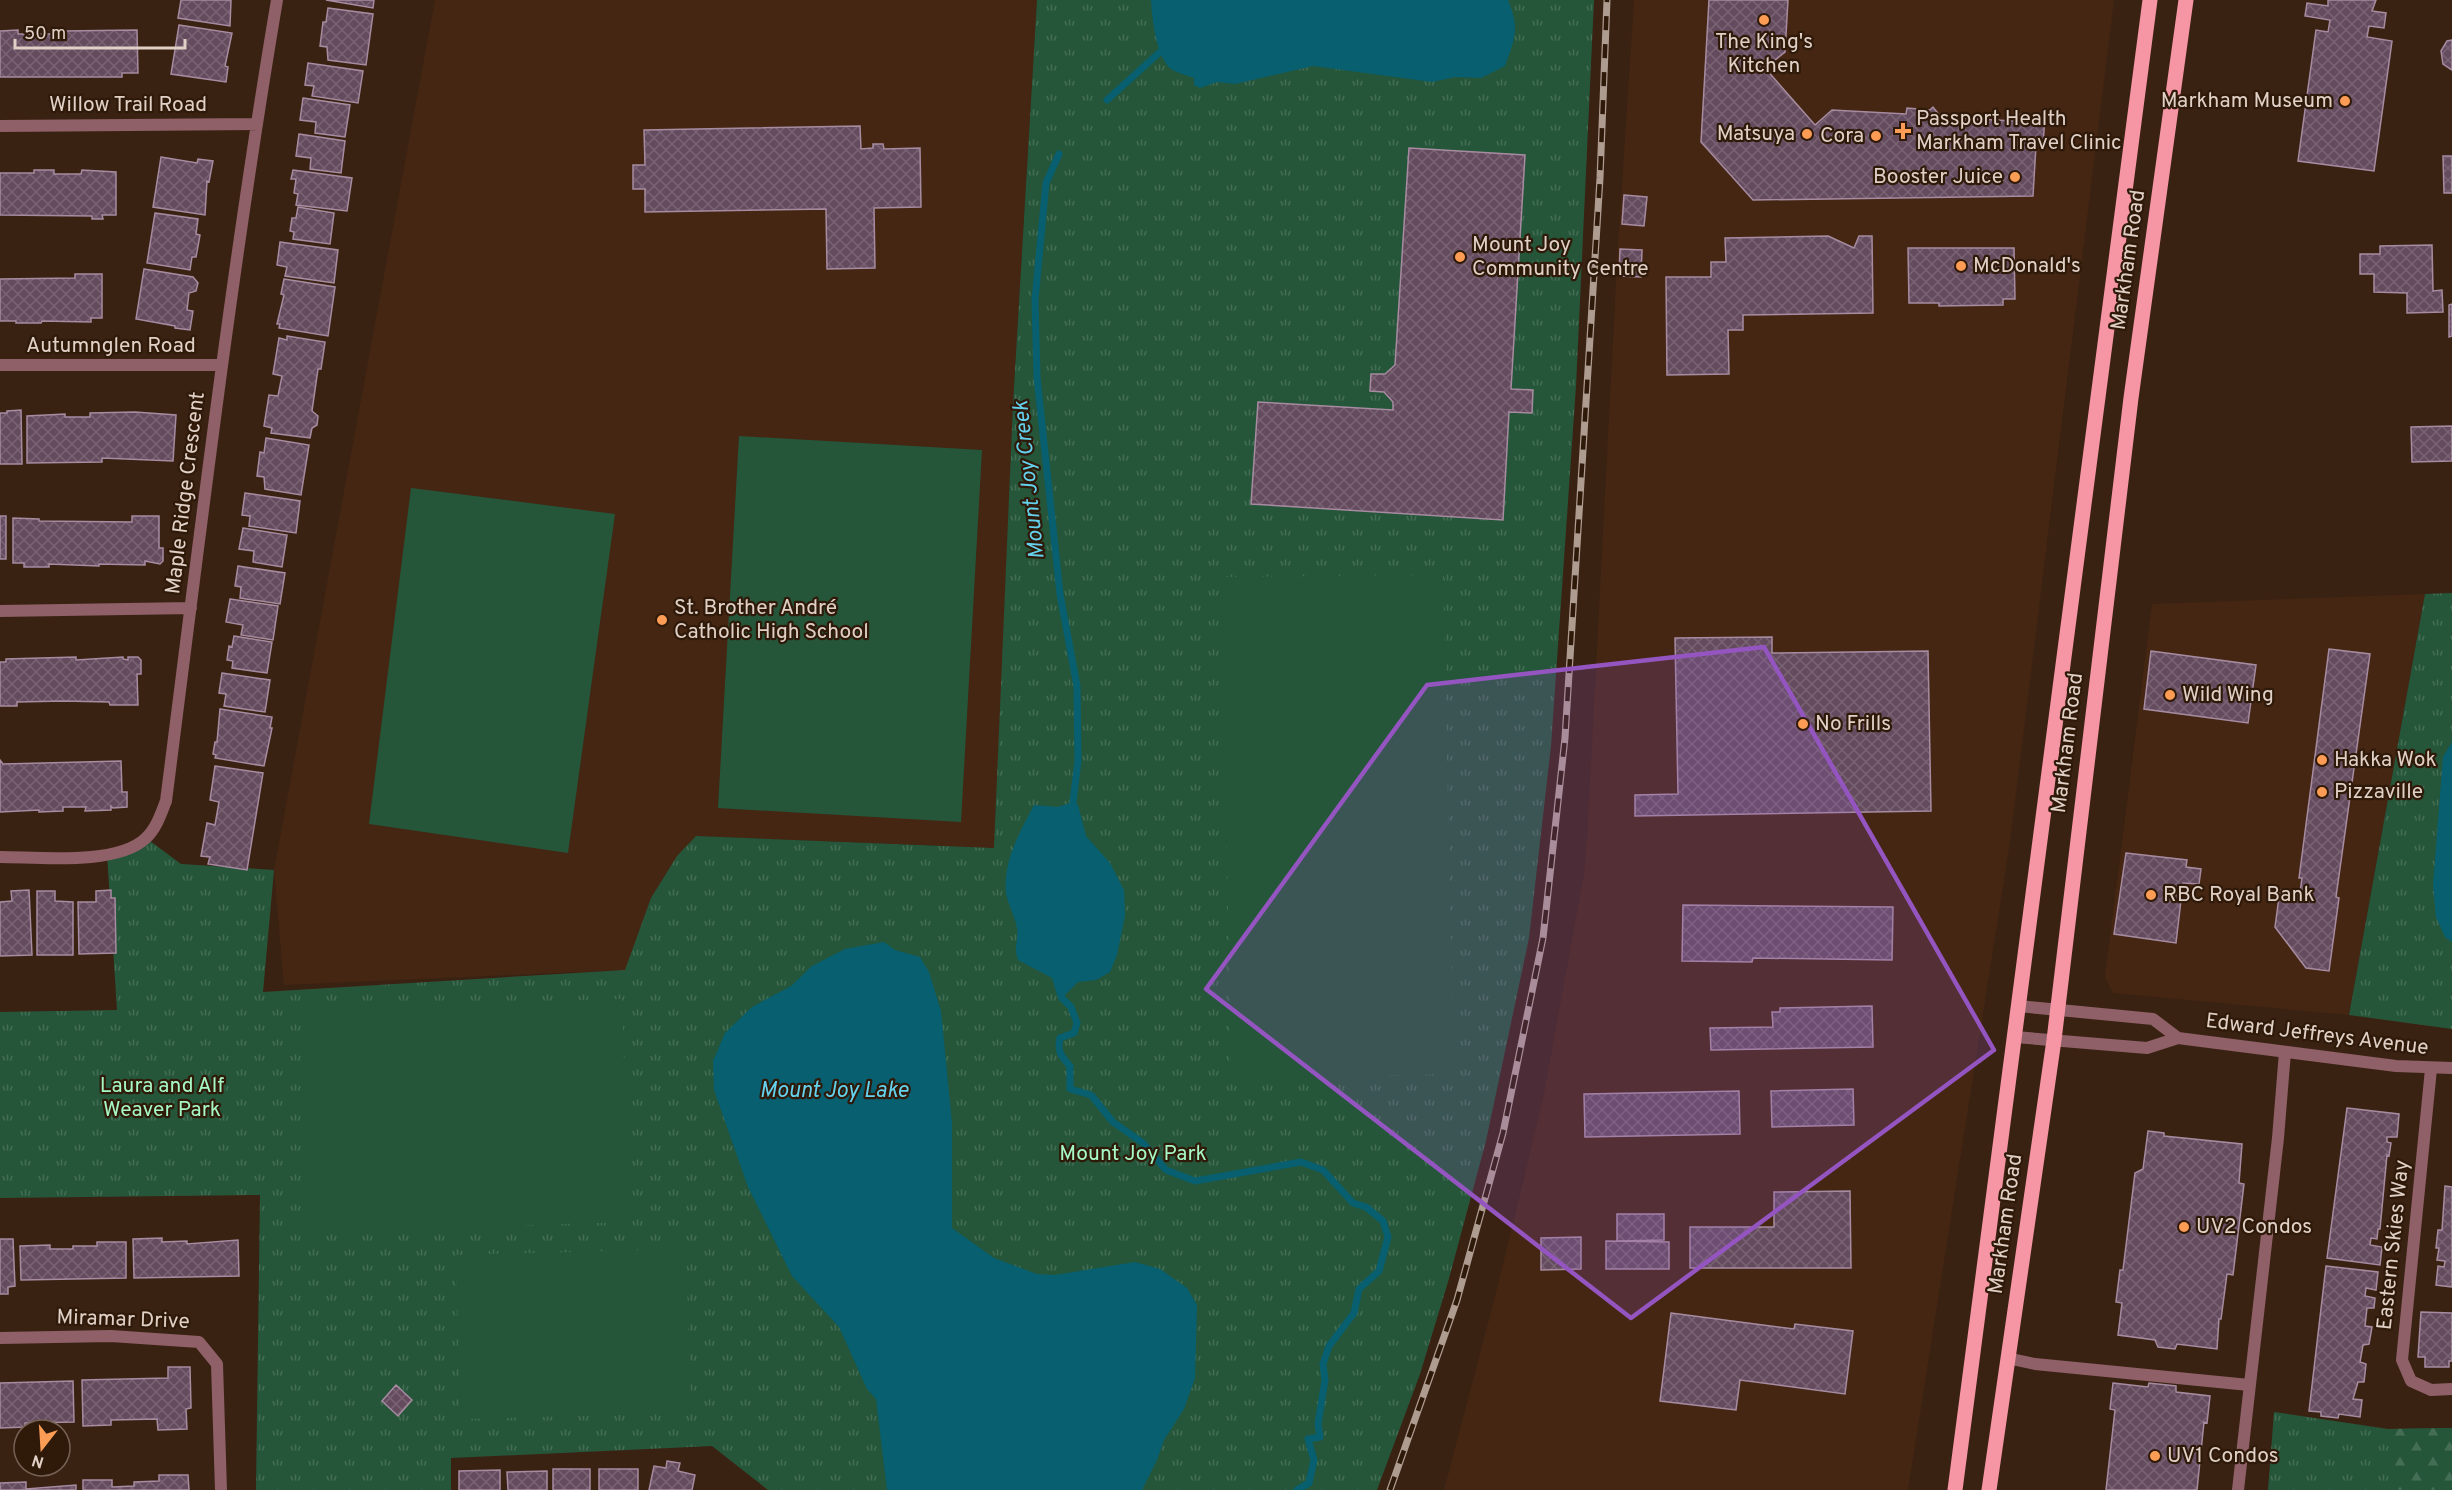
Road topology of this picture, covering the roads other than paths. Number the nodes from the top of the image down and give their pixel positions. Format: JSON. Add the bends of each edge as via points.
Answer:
{"nodes":[{"id":1,"x":277,"y":0,"type":"edge"},
{"id":2,"x":2150,"y":0,"type":"edge"},
{"id":3,"x":2186,"y":0,"type":"edge"},
{"id":4,"x":256,"y":124,"type":"junction"},
{"id":5,"x":0,"y":126,"type":"edge"},
{"id":6,"x":0,"y":365,"type":"edge"},
{"id":7,"x":222,"y":365,"type":"junction"},
{"id":8,"x":191,"y":608,"type":"junction"},
{"id":9,"x":0,"y":611,"type":"edge"},
{"id":10,"x":0,"y":857,"type":"edge"},
{"id":11,"x":2018,"y":1006,"type":"junction"},
{"id":12,"x":2057,"y":1009,"type":"junction"},
{"id":13,"x":2015,"y":1037,"type":"junction"},
{"id":14,"x":2178,"y":1038,"type":"junction"},
{"id":15,"x":2054,"y":1040,"type":"junction"},
{"id":16,"x":2285,"y":1052,"type":"junction"},
{"id":17,"x":2452,"y":1068,"type":"edge"},
{"id":18,"x":2431,"y":1069,"type":"junction"},
{"id":19,"x":0,"y":1338,"type":"edge"},
{"id":20,"x":2007,"y":1358,"type":"junction"},
{"id":21,"x":2249,"y":1384,"type":"junction"},
{"id":22,"x":2452,"y":1389,"type":"edge"},
{"id":23,"x":221,"y":1490,"type":"edge"},
{"id":24,"x":1955,"y":1490,"type":"edge"},
{"id":25,"x":1989,"y":1490,"type":"edge"},
{"id":26,"x":2238,"y":1490,"type":"edge"}],
"edges":[{"from":1,"to":4,"type":"street","name":"Maple Ridge Crescent"},
{"from":2,"to":11,"type":"main road","name":"Markham Road"},
{"from":3,"to":12,"type":"main road","name":"Markham Road","via":[[2133,387]]},
{"from":4,"to":5,"type":"street","name":"Willow Trail Road"},
{"from":4,"to":7,"type":"street","name":"Maple Ridge Crescent"},
{"from":6,"to":7,"type":"street","name":"Autumnglen Road"},
{"from":7,"to":8,"type":"street","name":"Maple Ridge Crescent"},
{"from":8,"to":9,"type":"street"},
{"from":8,"to":10,"type":"street","name":"Maple Ridge Crescent","via":[[166,801],[156,826],[128,849],[107,854]]},
{"from":11,"to":12,"type":"street","name":"Edward Jeffreys Avenue"},
{"from":11,"to":13,"type":"main road","name":"Markham Road"},
{"from":12,"to":14,"type":"street","name":"Edward Jeffreys Avenue","via":[[2153,1019]]},
{"from":12,"to":15,"type":"main road","name":"Markham Road"},
{"from":13,"to":15,"type":"street","name":"Edward Jeffreys Avenue"},
{"from":13,"to":24,"type":"main road","name":"Markham Road"},
{"from":14,"to":15,"type":"street","name":"Edward Jeffreys Avenue","via":[[2147,1048]]},
{"from":14,"to":16,"type":"street","name":"Edward Jeffreys Avenue"},
{"from":15,"to":20,"type":"main road","name":"Markham Road"},
{"from":16,"to":18,"type":"street","name":"Edward Jeffreys Avenue"},
{"from":16,"to":21,"type":"street"},
{"from":17,"to":18,"type":"street","name":"Edward Jeffreys Avenue"},
{"from":18,"to":22,"type":"street","name":"Eastern Skies Way","via":[[2402,1360],[2411,1381],[2431,1390]]},
{"from":19,"to":23,"type":"street","name":"Miramar Drive","via":[[111,1336],[199,1342],[217,1364]]},
{"from":20,"to":21,"type":"street","via":[[2035,1365]]},
{"from":20,"to":25,"type":"main road","name":"Markham Road"},
{"from":21,"to":26,"type":"street"}]}
